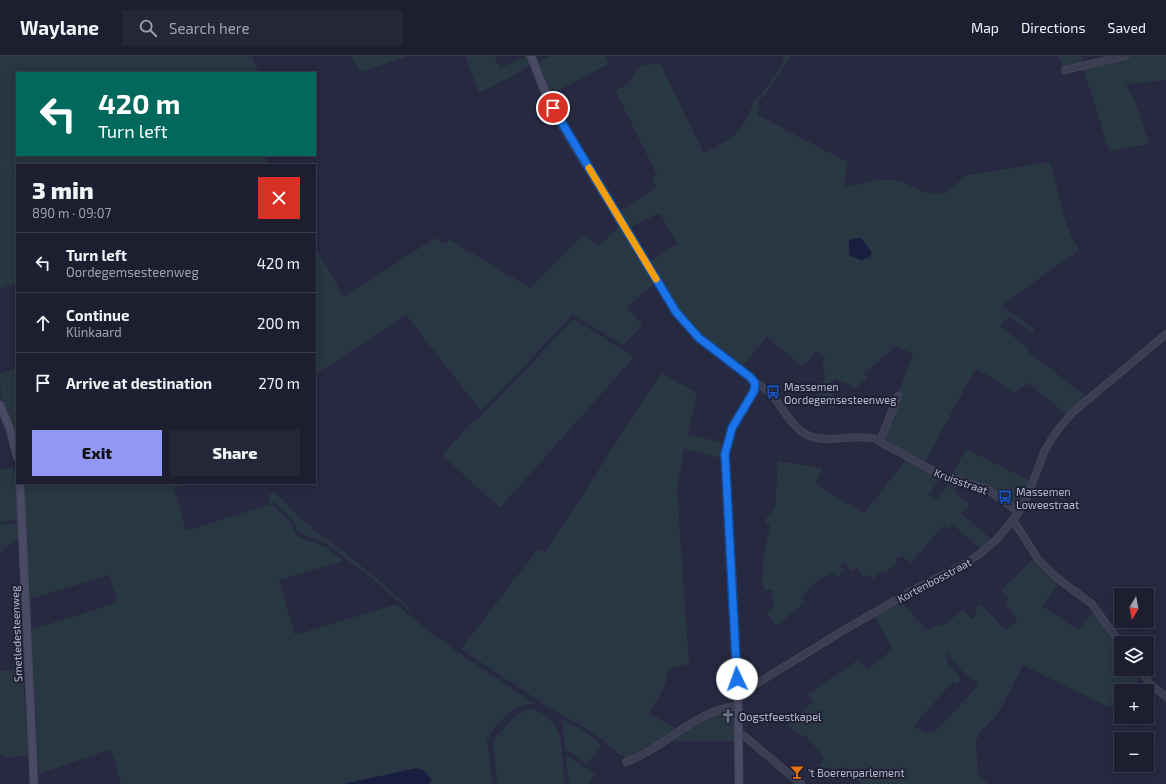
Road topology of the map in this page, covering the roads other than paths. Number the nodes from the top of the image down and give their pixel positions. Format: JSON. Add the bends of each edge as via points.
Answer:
{"nodes":[{"id":1,"x":531,"y":56,"type":"edge"},
{"id":2,"x":1125,"y":56,"type":"edge"},
{"id":3,"x":1064,"y":70,"type":"dead end"},
{"id":4,"x":1166,"y":334,"type":"edge"},
{"id":5,"x":755,"y":383,"type":"junction"},
{"id":6,"x":898,"y":396,"type":"dead end"},
{"id":7,"x":0,"y":405,"type":"edge"},
{"id":8,"x":880,"y":441,"type":"junction"},
{"id":9,"x":16,"y":454,"type":"edge"},
{"id":10,"x":20,"y":484,"type":"edge"},
{"id":11,"x":1019,"y":512,"type":"junction"},
{"id":12,"x":1012,"y":520,"type":"junction"},
{"id":13,"x":1115,"y":636,"type":"edge"},
{"id":14,"x":1144,"y":676,"type":"edge"},
{"id":15,"x":738,"y":693,"type":"junction"},
{"id":16,"x":1166,"y":697,"type":"edge"},
{"id":17,"x":738,"y":706,"type":"junction"},
{"id":18,"x":738,"y":735,"type":"junction"},
{"id":19,"x":626,"y":762,"type":"dead end"},
{"id":20,"x":34,"y":784,"type":"edge"},
{"id":21,"x":739,"y":784,"type":"edge"},
{"id":22,"x":801,"y":784,"type":"edge"}],
"edges":[{"from":1,"to":5,"type":"street","via":[[548,99],[563,127],[676,312],[699,338]]},
{"from":2,"to":3,"type":"street"},
{"from":4,"to":11,"type":"street","name":"Kortenbosstraat","via":[[1072,413],[1056,432],[1045,450]]},
{"from":5,"to":8,"type":"street","name":"Kruisstraat","via":[[765,388],[792,422],[810,436],[829,439],[864,437]]},
{"from":5,"to":15,"type":"street","via":[[754,391],[732,428],[725,454]]},
{"from":6,"to":8,"type":"street"},
{"from":7,"to":9,"type":"street"},
{"from":8,"to":11,"type":"street","name":"Kruisstraat","via":[[941,475],[987,489]]},
{"from":10,"to":20,"type":"street","name":"Smetledesteenweg"},
{"from":11,"to":12,"type":"street","name":"Kortenbosstraat"},
{"from":12,"to":13,"type":"street","via":[[1037,558],[1057,578],[1092,604]]},
{"from":12,"to":15,"type":"street","name":"Kortenbosstraat","via":[[998,538],[961,566],[913,590]]},
{"from":14,"to":16,"type":"street"},
{"from":15,"to":17,"type":"street"},
{"from":17,"to":18,"type":"street"},
{"from":17,"to":19,"type":"street","via":[[722,708],[711,713]]},
{"from":18,"to":21,"type":"street"},
{"from":18,"to":22,"type":"street","via":[[743,735]]}]}
